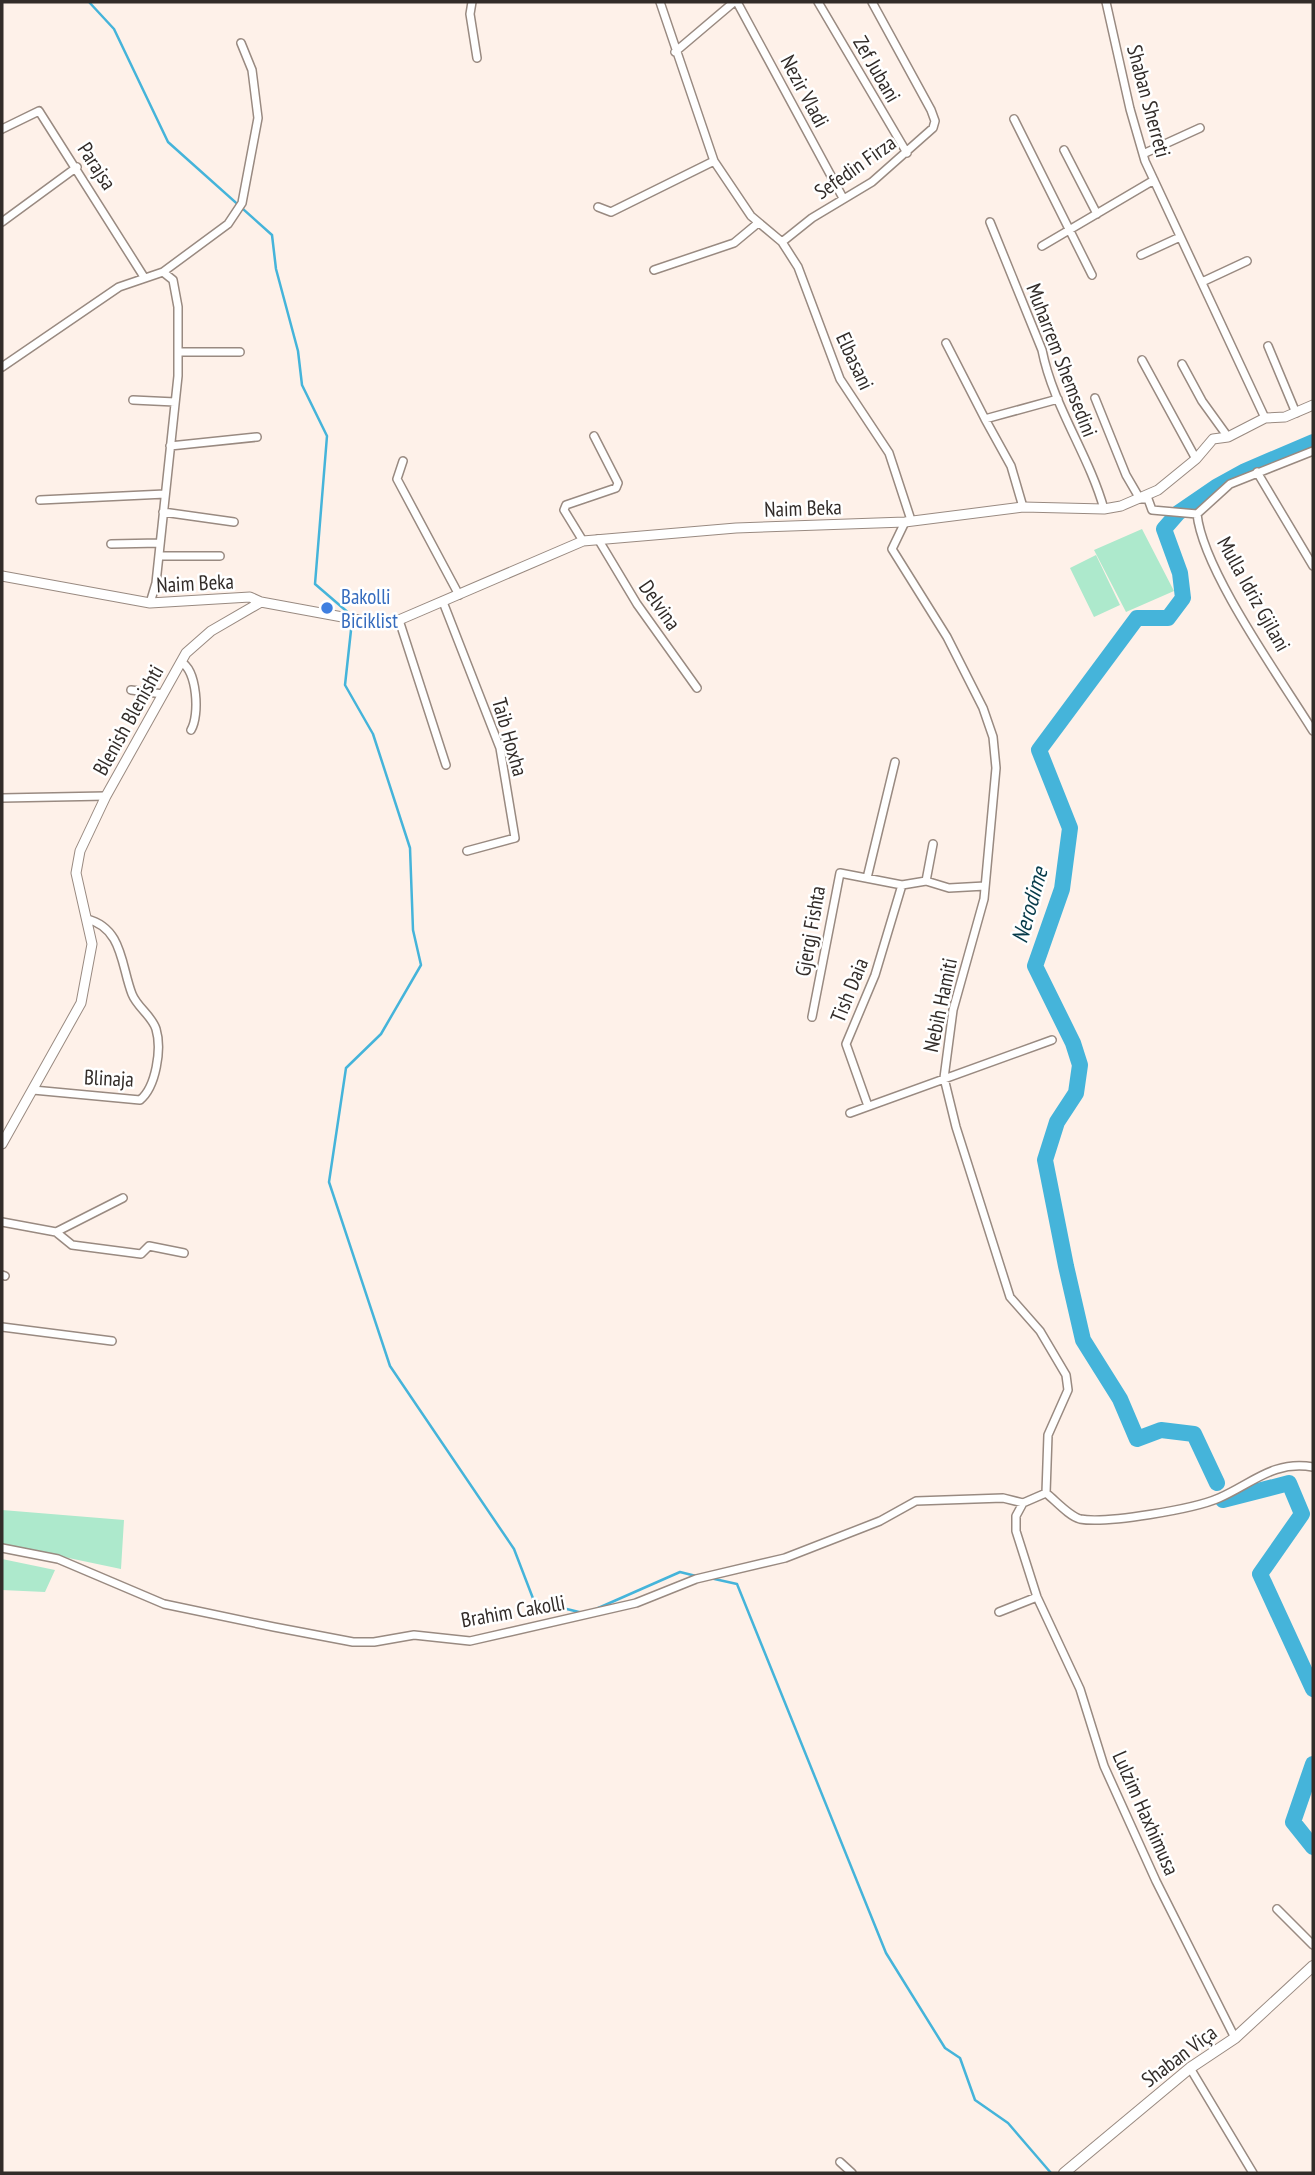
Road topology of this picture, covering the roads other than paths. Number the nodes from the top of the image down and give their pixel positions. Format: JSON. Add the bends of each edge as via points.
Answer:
{"nodes":[{"id":1,"x":472,"y":2,"type":"edge"},
{"id":2,"x":660,"y":2,"type":"edge"},
{"id":3,"x":735,"y":2,"type":"edge"},
{"id":4,"x":818,"y":2,"type":"edge"},
{"id":5,"x":872,"y":2,"type":"edge"},
{"id":6,"x":1106,"y":2,"type":"edge"},
{"id":7,"x":241,"y":43,"type":"dead end"},
{"id":8,"x":675,"y":52,"type":"junction"},
{"id":9,"x":477,"y":58,"type":"dead end"},
{"id":10,"x":1014,"y":119,"type":"dead end"},
{"id":11,"x":1200,"y":128,"type":"dead end"},
{"id":12,"x":2,"y":129,"type":"edge"},
{"id":13,"x":1064,"y":150,"type":"dead end"},
{"id":14,"x":907,"y":153,"type":"junction"},
{"id":15,"x":1143,"y":154,"type":"junction"},
{"id":16,"x":714,"y":161,"type":"junction"},
{"id":17,"x":77,"y":167,"type":"junction"},
{"id":18,"x":1154,"y":180,"type":"junction"},
{"id":19,"x":843,"y":198,"type":"junction"},
{"id":20,"x":598,"y":208,"type":"dead end"},
{"id":21,"x":1097,"y":214,"type":"junction"},
{"id":22,"x":2,"y":222,"type":"edge"},
{"id":23,"x":990,"y":222,"type":"dead end"},
{"id":24,"x":758,"y":223,"type":"junction"},
{"id":25,"x":1069,"y":229,"type":"junction"},
{"id":26,"x":1180,"y":237,"type":"junction"},
{"id":27,"x":782,"y":242,"type":"junction"},
{"id":28,"x":1042,"y":246,"type":"dead end"},
{"id":29,"x":1141,"y":256,"type":"dead end"},
{"id":30,"x":1247,"y":261,"type":"dead end"},
{"id":31,"x":654,"y":270,"type":"dead end"},
{"id":32,"x":163,"y":272,"type":"junction"},
{"id":33,"x":1092,"y":275,"type":"dead end"},
{"id":34,"x":144,"y":278,"type":"junction"},
{"id":35,"x":1202,"y":282,"type":"junction"},
{"id":36,"x":946,"y":343,"type":"dead end"},
{"id":37,"x":1268,"y":346,"type":"dead end"},
{"id":38,"x":178,"y":352,"type":"junction"},
{"id":39,"x":240,"y":352,"type":"dead end"},
{"id":40,"x":1142,"y":360,"type":"dead end"},
{"id":41,"x":1182,"y":364,"type":"dead end"},
{"id":42,"x":2,"y":367,"type":"edge"},
{"id":43,"x":1095,"y":398,"type":"dead end"},
{"id":44,"x":1058,"y":399,"type":"junction"},
{"id":45,"x":133,"y":400,"type":"dead end"},
{"id":46,"x":175,"y":402,"type":"junction"},
{"id":47,"x":1313,"y":405,"type":"edge"},
{"id":48,"x":1296,"y":413,"type":"junction"},
{"id":49,"x":1265,"y":418,"type":"junction"},
{"id":50,"x":985,"y":419,"type":"junction"},
{"id":51,"x":594,"y":436,"type":"dead end"},
{"id":52,"x":257,"y":437,"type":"dead end"},
{"id":53,"x":1227,"y":437,"type":"junction"},
{"id":54,"x":170,"y":446,"type":"junction"},
{"id":55,"x":1313,"y":451,"type":"edge"},
{"id":56,"x":1196,"y":459,"type":"junction"},
{"id":57,"x":403,"y":461,"type":"dead end"},
{"id":58,"x":1257,"y":472,"type":"junction"},
{"id":59,"x":165,"y":494,"type":"junction"},
{"id":60,"x":1140,"y":499,"type":"junction"},
{"id":61,"x":40,"y":500,"type":"dead end"},
{"id":62,"x":1024,"y":508,"type":"junction"},
{"id":63,"x":1104,"y":509,"type":"junction"},
{"id":64,"x":163,"y":512,"type":"junction"},
{"id":65,"x":1198,"y":514,"type":"junction"},
{"id":66,"x":908,"y":521,"type":"junction"},
{"id":67,"x":234,"y":522,"type":"dead end"},
{"id":68,"x":598,"y":539,"type":"junction"},
{"id":69,"x":583,"y":541,"type":"junction"},
{"id":70,"x":160,"y":543,"type":"junction"},
{"id":71,"x":111,"y":544,"type":"dead end"},
{"id":72,"x":159,"y":556,"type":"junction"},
{"id":73,"x":220,"y":556,"type":"dead end"},
{"id":74,"x":1313,"y":566,"type":"edge"},
{"id":75,"x":2,"y":576,"type":"edge"},
{"id":76,"x":459,"y":595,"type":"junction"},
{"id":77,"x":261,"y":602,"type":"junction"},
{"id":78,"x":443,"y":602,"type":"junction"},
{"id":79,"x":150,"y":603,"type":"junction"},
{"id":80,"x":399,"y":620,"type":"junction"},
{"id":81,"x":181,"y":662,"type":"junction"},
{"id":82,"x":697,"y":688,"type":"dead end"},
{"id":83,"x":131,"y":691,"type":"dead end"},
{"id":84,"x":163,"y":694,"type":"junction"},
{"id":85,"x":191,"y":730,"type":"dead end"},
{"id":86,"x":1313,"y":731,"type":"edge"},
{"id":87,"x":895,"y":762,"type":"dead end"},
{"id":88,"x":446,"y":765,"type":"dead end"},
{"id":89,"x":106,"y":796,"type":"junction"},
{"id":90,"x":2,"y":798,"type":"edge"},
{"id":91,"x":933,"y":844,"type":"dead end"},
{"id":92,"x":467,"y":850,"type":"dead end"},
{"id":93,"x":867,"y":878,"type":"junction"},
{"id":94,"x":926,"y":881,"type":"junction"},
{"id":95,"x":902,"y":885,"type":"junction"},
{"id":96,"x":985,"y":886,"type":"junction"},
{"id":97,"x":88,"y":919,"type":"junction"},
{"id":98,"x":812,"y":1017,"type":"dead end"},
{"id":99,"x":1052,"y":1040,"type":"dead end"},
{"id":100,"x":944,"y":1078,"type":"junction"},
{"id":101,"x":33,"y":1090,"type":"junction"},
{"id":102,"x":868,"y":1106,"type":"junction"},
{"id":103,"x":850,"y":1113,"type":"dead end"},
{"id":104,"x":2,"y":1144,"type":"edge"},
{"id":105,"x":123,"y":1198,"type":"dead end"},
{"id":106,"x":2,"y":1222,"type":"edge"},
{"id":107,"x":56,"y":1232,"type":"junction"},
{"id":108,"x":184,"y":1253,"type":"dead end"},
{"id":109,"x":2,"y":1327,"type":"edge"},
{"id":110,"x":112,"y":1341,"type":"dead end"},
{"id":111,"x":1313,"y":1467,"type":"edge"},
{"id":112,"x":1046,"y":1493,"type":"junction"},
{"id":113,"x":1023,"y":1503,"type":"junction"},
{"id":114,"x":2,"y":1548,"type":"edge"},
{"id":115,"x":1037,"y":1597,"type":"junction"},
{"id":116,"x":999,"y":1612,"type":"dead end"},
{"id":117,"x":1277,"y":1909,"type":"dead end"},
{"id":118,"x":1313,"y":1945,"type":"edge"},
{"id":119,"x":1313,"y":1966,"type":"edge"},
{"id":120,"x":1236,"y":2038,"type":"junction"},
{"id":121,"x":1189,"y":2068,"type":"junction"},
{"id":122,"x":841,"y":2162,"type":"dead end"},
{"id":123,"x":852,"y":2173,"type":"edge"},
{"id":124,"x":1064,"y":2173,"type":"edge"},
{"id":125,"x":1253,"y":2173,"type":"edge"}],
"edges":[{"from":1,"to":9,"type":"street"},
{"from":2,"to":8,"type":"street","name":"Elbasani"},
{"from":3,"to":8,"type":"street"},
{"from":3,"to":19,"type":"street","name":"Nezir Vladi"},
{"from":4,"to":14,"type":"street","name":"Zef Jubani"},
{"from":5,"to":14,"type":"street","name":"Sefedin Firza","via":[[935,121]]},
{"from":6,"to":15,"type":"street","name":"Shaban Sherreti"},
{"from":7,"to":32,"type":"street","via":[[252,70],[258,118],[242,203],[228,224]]},
{"from":8,"to":16,"type":"street","name":"Elbasani"},
{"from":10,"to":25,"type":"street"},
{"from":11,"to":15,"type":"street"},
{"from":12,"to":17,"type":"street","name":"Parajsa","via":[[40,111]]},
{"from":13,"to":21,"type":"street"},
{"from":14,"to":19,"type":"street","name":"Sefedin Firza","via":[[872,182]]},
{"from":15,"to":18,"type":"street","name":"Shaban Sherreti"},
{"from":16,"to":20,"type":"street","via":[[611,212]]},
{"from":16,"to":24,"type":"street","name":"Elbasani"},
{"from":17,"to":22,"type":"street"},
{"from":17,"to":34,"type":"street","name":"Parajsa"},
{"from":18,"to":21,"type":"street"},
{"from":18,"to":26,"type":"street","name":"Shaban Sherreti"},
{"from":19,"to":27,"type":"street","name":"Sefedin Firza"},
{"from":21,"to":25,"type":"street"},
{"from":23,"to":44,"type":"street","name":"Muharrem Shemsedini"},
{"from":24,"to":27,"type":"street","name":"Elbasani"},
{"from":24,"to":31,"type":"street","via":[[734,243]]},
{"from":25,"to":28,"type":"street"},
{"from":25,"to":33,"type":"street"},
{"from":26,"to":29,"type":"street"},
{"from":26,"to":35,"type":"street","name":"Shaban Sherreti"},
{"from":27,"to":66,"type":"street","name":"Elbasani","via":[[798,267],[840,379],[889,453]]},
{"from":30,"to":35,"type":"street"},
{"from":32,"to":34,"type":"street"},
{"from":32,"to":38,"type":"street","via":[[173,280],[176,292]]},
{"from":34,"to":42,"type":"street","via":[[119,287]]},
{"from":35,"to":49,"type":"street","name":"Shaban Sherreti"},
{"from":36,"to":50,"type":"street"},
{"from":37,"to":48,"type":"street"},
{"from":38,"to":39,"type":"street"},
{"from":38,"to":46,"type":"street"},
{"from":40,"to":56,"type":"street"},
{"from":41,"to":53,"type":"street"},
{"from":43,"to":60,"type":"street"},
{"from":44,"to":50,"type":"street"},
{"from":44,"to":63,"type":"street","name":"Muharrem Shemsedini"},
{"from":45,"to":46,"type":"street"},
{"from":46,"to":54,"type":"street"},
{"from":47,"to":48,"type":"street","name":"Naim Beka"},
{"from":48,"to":49,"type":"street","name":"Naim Beka"},
{"from":49,"to":53,"type":"street","name":"Naim Beka"},
{"from":50,"to":62,"type":"street","via":[[1011,466]]},
{"from":51,"to":69,"type":"street","via":[[618,483],[566,505],[564,510]]},
{"from":52,"to":54,"type":"street"},
{"from":53,"to":56,"type":"street","name":"Naim Beka","via":[[1213,439]]},
{"from":54,"to":59,"type":"street"},
{"from":55,"to":58,"type":"street"},
{"from":56,"to":60,"type":"street","name":"Naim Beka"},
{"from":57,"to":76,"type":"street","via":[[397,479]]},
{"from":58,"to":65,"type":"street","via":[[1230,484]]},
{"from":58,"to":74,"type":"street"},
{"from":59,"to":61,"type":"street"},
{"from":59,"to":64,"type":"street"},
{"from":60,"to":63,"type":"street","name":"Naim Beka"},
{"from":60,"to":65,"type":"street","via":[[1148,499],[1152,510]]},
{"from":62,"to":63,"type":"street","name":"Naim Beka"},
{"from":62,"to":66,"type":"street","name":"Naim Beka"},
{"from":64,"to":67,"type":"street"},
{"from":64,"to":70,"type":"street"},
{"from":65,"to":86,"type":"street","name":"Mulla Idriz Gjilani","via":[[1199,530],[1230,594]]},
{"from":66,"to":68,"type":"street","name":"Naim Beka"},
{"from":66,"to":96,"type":"street","name":"Nebih Hamiti","via":[[892,549],[947,637],[993,737],[996,768]]},
{"from":68,"to":69,"type":"street","name":"Naim Beka"},
{"from":68,"to":82,"type":"street","name":"Delvina"},
{"from":69,"to":76,"type":"street","name":"Naim Beka"},
{"from":70,"to":71,"type":"street"},
{"from":70,"to":72,"type":"street"},
{"from":72,"to":73,"type":"street"},
{"from":72,"to":79,"type":"street"},
{"from":75,"to":79,"type":"street","name":"Naim Beka"},
{"from":76,"to":78,"type":"street","name":"Naim Beka"},
{"from":77,"to":79,"type":"street","name":"Naim Beka","via":[[250,597]]},
{"from":77,"to":80,"type":"street","name":"Naim Beka","via":[[375,623]]},
{"from":77,"to":81,"type":"street","name":"Blenish Blenishti","via":[[211,631]]},
{"from":78,"to":80,"type":"street","name":"Naim Beka"},
{"from":78,"to":92,"type":"street","name":"Taib Hoxha","via":[[500,748],[515,838]]},
{"from":80,"to":88,"type":"street"},
{"from":81,"to":84,"type":"street","name":"Blenish Blenishti"},
{"from":81,"to":85,"type":"street","name":"Blenish Blenishti","via":[[190,672],[196,717]]},
{"from":83,"to":84,"type":"street"},
{"from":84,"to":89,"type":"street","name":"Blenish Blenishti"},
{"from":87,"to":93,"type":"street"},
{"from":89,"to":90,"type":"street","name":"Blenish Blenishti"},
{"from":89,"to":97,"type":"street","name":"Blenish Blenishti","via":[[80,851],[76,873]]},
{"from":91,"to":94,"type":"street"},
{"from":93,"to":95,"type":"street","name":"Gjergj Fishta"},
{"from":93,"to":98,"type":"street","name":"Gjergj Fishta","via":[[844,872],[837,876]]},
{"from":94,"to":95,"type":"street","name":"Gjergj Fishta"},
{"from":94,"to":96,"type":"street","name":"Gjergj Fishta","via":[[949,888]]},
{"from":95,"to":102,"type":"street","name":"Tish Daia","via":[[875,975],[846,1044]]},
{"from":96,"to":100,"type":"street","name":"Nebih Hamiti","via":[[953,1010]]},
{"from":97,"to":101,"type":"street","name":"Blenish Blenishti","via":[[92,944],[81,1003]]},
{"from":97,"to":101,"type":"street","name":"Blinaja","via":[[116,939],[134,1000],[156,1028],[158,1057],[148,1094],[140,1100]]},
{"from":99,"to":100,"type":"street"},
{"from":100,"to":102,"type":"street"},
{"from":100,"to":112,"type":"street","name":"Nebih Hamiti","via":[[1010,1297],[1040,1331],[1066,1375],[1068,1390],[1048,1435]]},
{"from":101,"to":104,"type":"street","name":"Blenish Blenishti"},
{"from":102,"to":103,"type":"street"},
{"from":105,"to":107,"type":"street"},
{"from":106,"to":107,"type":"street"},
{"from":107,"to":108,"type":"street","via":[[72,1245],[141,1254],[149,1246]]},
{"from":109,"to":110,"type":"street"},
{"from":111,"to":112,"type":"street","via":[[1294,1464],[1279,1468],[1203,1504],[1099,1521],[1077,1518]]},
{"from":112,"to":113,"type":"street"},
{"from":113,"to":114,"type":"street","name":"Brahim Cakolli","via":[[1003,1497],[916,1501],[880,1521],[785,1558],[696,1579],[636,1603],[470,1641],[414,1635],[353,1642],[164,1604],[58,1559]]},
{"from":113,"to":115,"type":"street","name":"Lulzim Haxhimusa","via":[[1016,1516],[1016,1531]]},
{"from":115,"to":116,"type":"street"},
{"from":115,"to":120,"type":"street","name":"Lulzim Haxhimusa","via":[[1080,1689],[1104,1766],[1144,1856]]},
{"from":117,"to":118,"type":"street"},
{"from":119,"to":120,"type":"main road","name":"Shaban Viça"},
{"from":120,"to":121,"type":"main road","name":"Shaban Viça"},
{"from":121,"to":124,"type":"main road","name":"Shaban Viça"},
{"from":121,"to":125,"type":"street"},
{"from":122,"to":123,"type":"street"}]}
